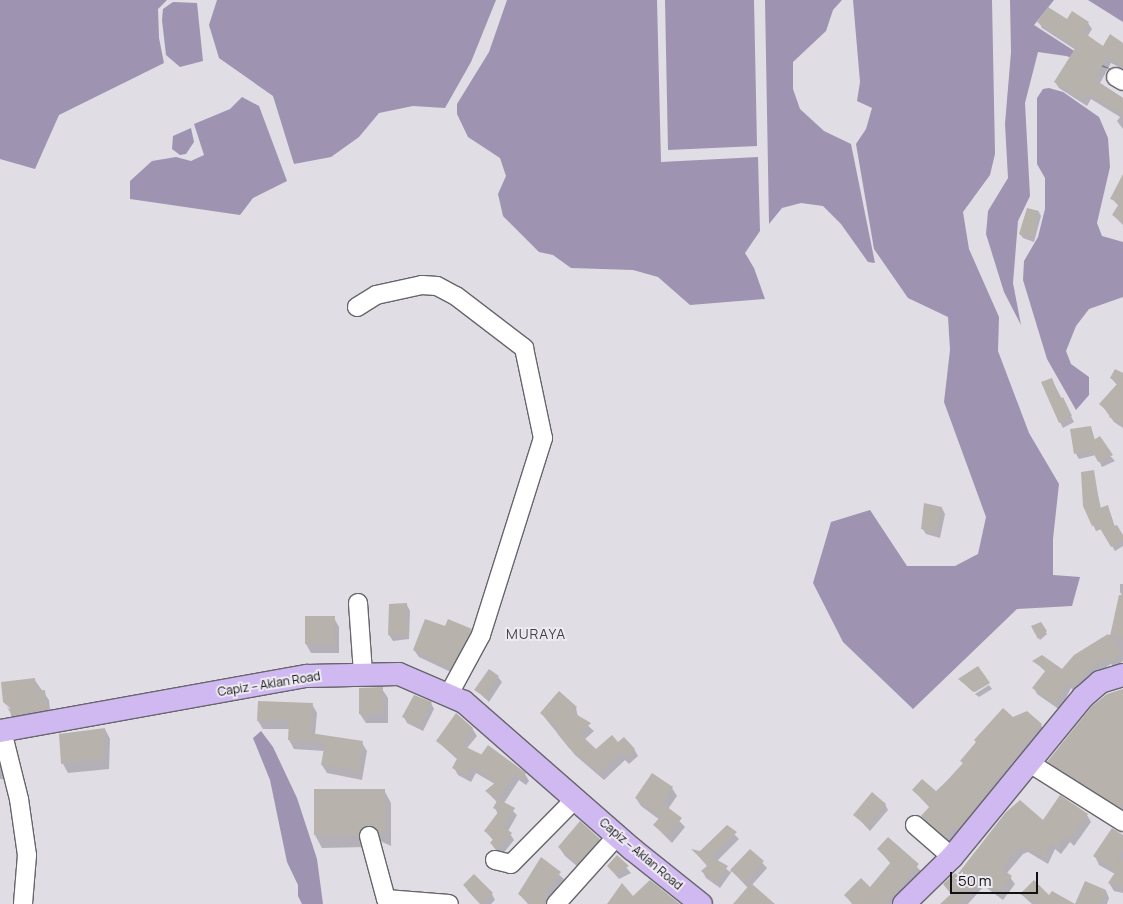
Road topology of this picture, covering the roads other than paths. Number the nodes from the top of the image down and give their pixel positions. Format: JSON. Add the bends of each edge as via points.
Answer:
{"nodes":[{"id":1,"x":357,"y":307,"type":"dead end"},
{"id":2,"x":358,"y":603,"type":"dead end"},
{"id":3,"x":363,"y":672,"type":"junction"},
{"id":4,"x":1123,"y":675,"type":"edge"},
{"id":5,"x":449,"y":694,"type":"junction"},
{"id":6,"x":1,"y":731,"type":"edge"},
{"id":7,"x":1031,"y":764,"type":"junction"},
{"id":8,"x":575,"y":799,"type":"junction"},
{"id":9,"x":1123,"y":822,"type":"edge"},
{"id":10,"x":915,"y":825,"type":"dead end"},
{"id":11,"x":370,"y":836,"type":"dead end"},
{"id":12,"x":617,"y":836,"type":"junction"},
{"id":13,"x":952,"y":857,"type":"junction"},
{"id":14,"x":495,"y":860,"type":"dead end"},
{"id":15,"x":23,"y":904,"type":"edge"},
{"id":16,"x":449,"y":904,"type":"edge"},
{"id":17,"x":556,"y":904,"type":"edge"},
{"id":18,"x":701,"y":904,"type":"edge"},
{"id":19,"x":904,"y":904,"type":"edge"}],
"edges":[{"from":1,"to":5,"type":"street","via":[[376,295],[422,284],[437,286],[456,296],[524,348],[543,438],[481,635]]},
{"from":2,"to":3,"type":"street"},
{"from":3,"to":5,"type":"main road","name":"Capiz – Aklan Road","via":[[399,674]]},
{"from":3,"to":6,"type":"main road","name":"Capiz – Aklan Road","via":[[307,676]]},
{"from":4,"to":7,"type":"main road","via":[[1109,678],[1090,689]]},
{"from":5,"to":8,"type":"main road","name":"Capiz – Aklan Road","via":[[464,702]]},
{"from":6,"to":15,"type":"street","via":[[19,799],[27,855]]},
{"from":7,"to":9,"type":"street"},
{"from":7,"to":13,"type":"main road"},
{"from":8,"to":12,"type":"main road","name":"Capiz – Aklan Road"},
{"from":8,"to":14,"type":"street","via":[[512,864]]},
{"from":10,"to":13,"type":"street"},
{"from":11,"to":16,"type":"street","via":[[386,899]]},
{"from":12,"to":17,"type":"street"},
{"from":12,"to":18,"type":"main road","name":"Capiz – Aklan Road"},
{"from":13,"to":19,"type":"main road"}]}
